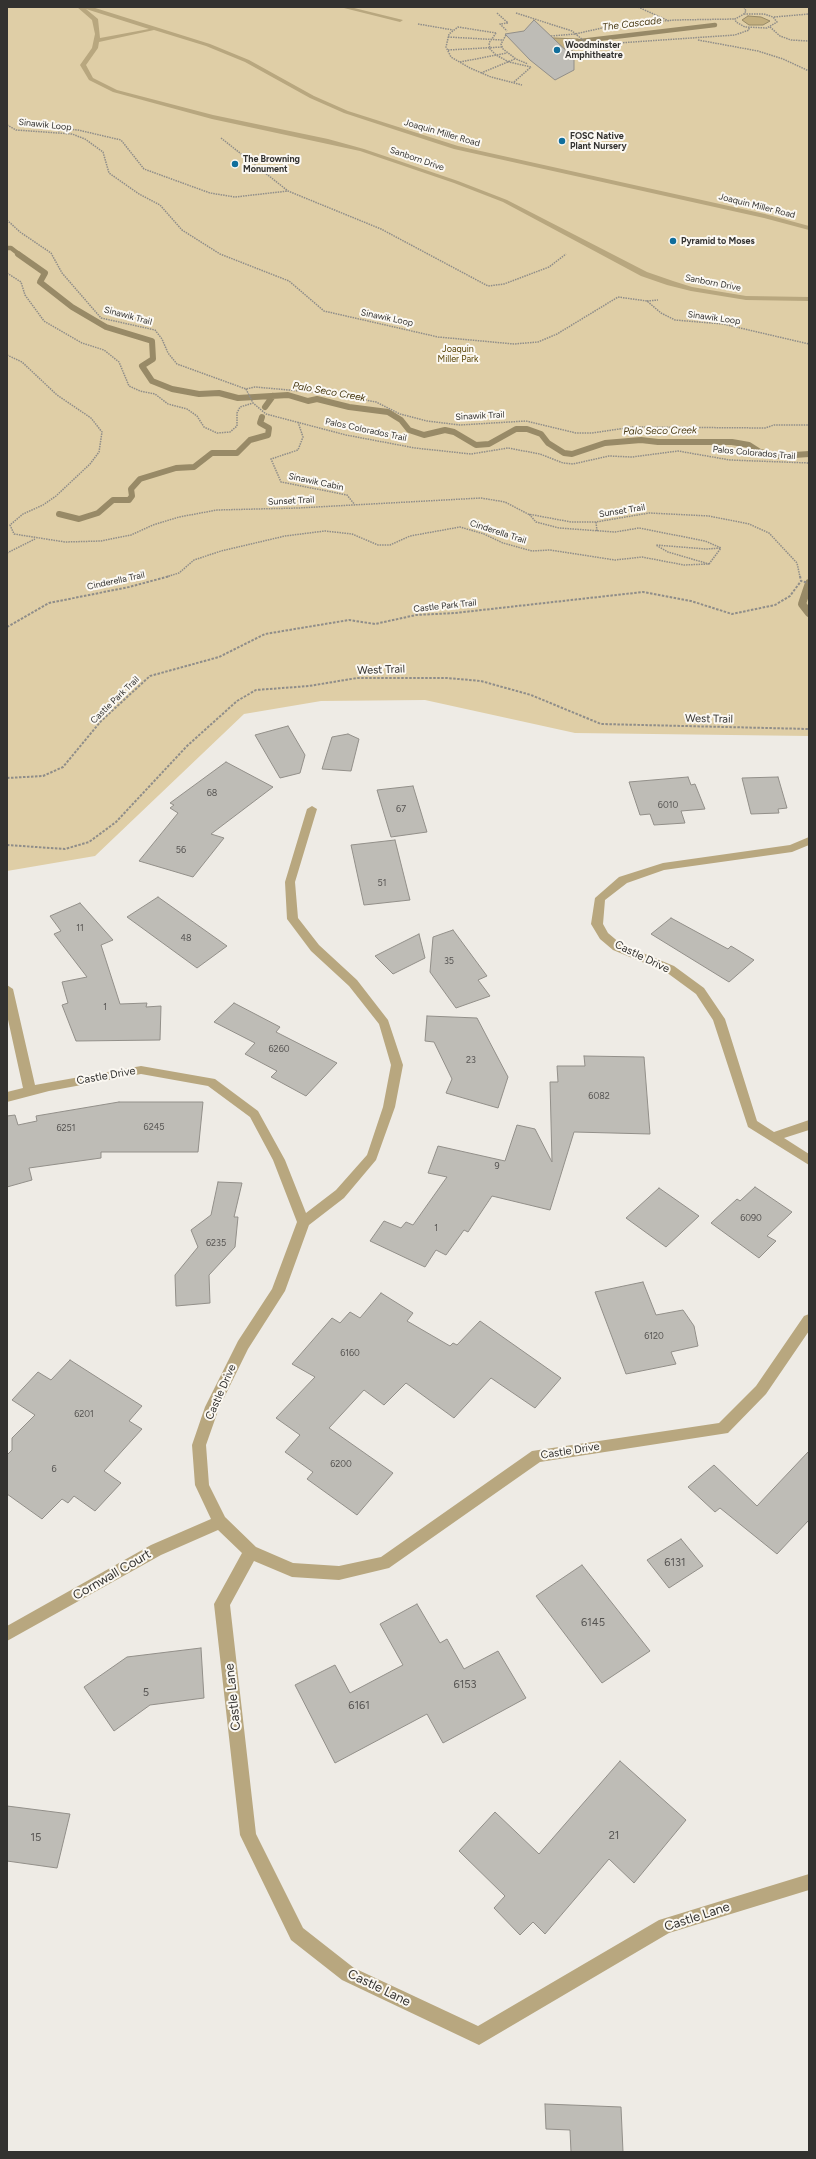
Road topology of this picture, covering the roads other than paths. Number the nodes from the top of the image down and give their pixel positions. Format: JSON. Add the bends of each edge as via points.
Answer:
{"nodes":[{"id":1,"x":80,"y":7,"type":"edge"},
{"id":2,"x":86,"y":7,"type":"edge"},
{"id":3,"x":343,"y":7,"type":"edge"},
{"id":4,"x":400,"y":20,"type":"road end"},
{"id":5,"x":154,"y":30,"type":"junction"},
{"id":6,"x":96,"y":41,"type":"junction"},
{"id":7,"x":809,"y":228,"type":"edge"},
{"id":8,"x":809,"y":299,"type":"edge"},
{"id":9,"x":312,"y":809,"type":"dead end"},
{"id":10,"x":809,"y":841,"type":"edge"},
{"id":11,"x":7,"y":989,"type":"edge"},
{"id":12,"x":30,"y":1092,"type":"junction"},
{"id":13,"x":7,"y":1098,"type":"edge"},
{"id":14,"x":809,"y":1125,"type":"edge"},
{"id":15,"x":773,"y":1137,"type":"junction"},
{"id":16,"x":809,"y":1160,"type":"edge"},
{"id":17,"x":302,"y":1222,"type":"junction"},
{"id":18,"x":809,"y":1320,"type":"edge"},
{"id":19,"x":220,"y":1522,"type":"junction"},
{"id":20,"x":251,"y":1552,"type":"junction"},
{"id":21,"x":7,"y":1634,"type":"edge"},
{"id":22,"x":809,"y":1882,"type":"edge"}],
"edges":[{"from":1,"to":6,"type":"street","name":"Sanborn Drive","via":[[95,19],[98,34]]},
{"from":2,"to":5,"type":"street","name":"Joaquin Miller Road"},
{"from":3,"to":4,"type":"street"},
{"from":5,"to":6,"type":"street"},
{"from":5,"to":7,"type":"street","name":"Joaquin Miller Road","via":[[208,45],[247,61],[312,97],[346,112],[456,148]]},
{"from":6,"to":8,"type":"street","name":"Sanborn Drive","via":[[95,48],[83,65],[91,79],[115,91],[212,117],[369,152],[505,201],[644,274],[691,289],[746,298]]},
{"from":9,"to":17,"type":"street","via":[[290,882],[293,918],[315,948],[353,984],[384,1023],[397,1065],[389,1107],[372,1157],[340,1194]]},
{"from":10,"to":15,"type":"street","name":"Castle Drive","via":[[792,848],[664,867],[623,880],[600,898],[597,924],[604,936],[617,947],[670,970],[700,991],[719,1018],[752,1124]]},
{"from":11,"to":12,"type":"street"},
{"from":12,"to":13,"type":"street","name":"Castle Drive"},
{"from":12,"to":17,"type":"street","name":"Castle Drive","via":[[142,1070],[210,1082],[254,1114],[279,1160]]},
{"from":14,"to":15,"type":"street"},
{"from":15,"to":16,"type":"street","name":"Castle Drive"},
{"from":17,"to":19,"type":"street","name":"Castle Drive","via":[[278,1291],[243,1345],[212,1407],[200,1445],[202,1485]]},
{"from":18,"to":20,"type":"street","name":"Castle Drive","via":[[761,1390],[723,1429],[537,1456],[384,1563],[339,1573],[292,1570]]},
{"from":19,"to":20,"type":"street","name":"Castle Drive"},
{"from":19,"to":21,"type":"street","name":"Cornwall Court","via":[[156,1550]]},
{"from":20,"to":22,"type":"street","name":"Castle Lane","via":[[222,1604],[248,1835],[297,1934],[348,1974],[479,2036],[665,1926]]}]}
